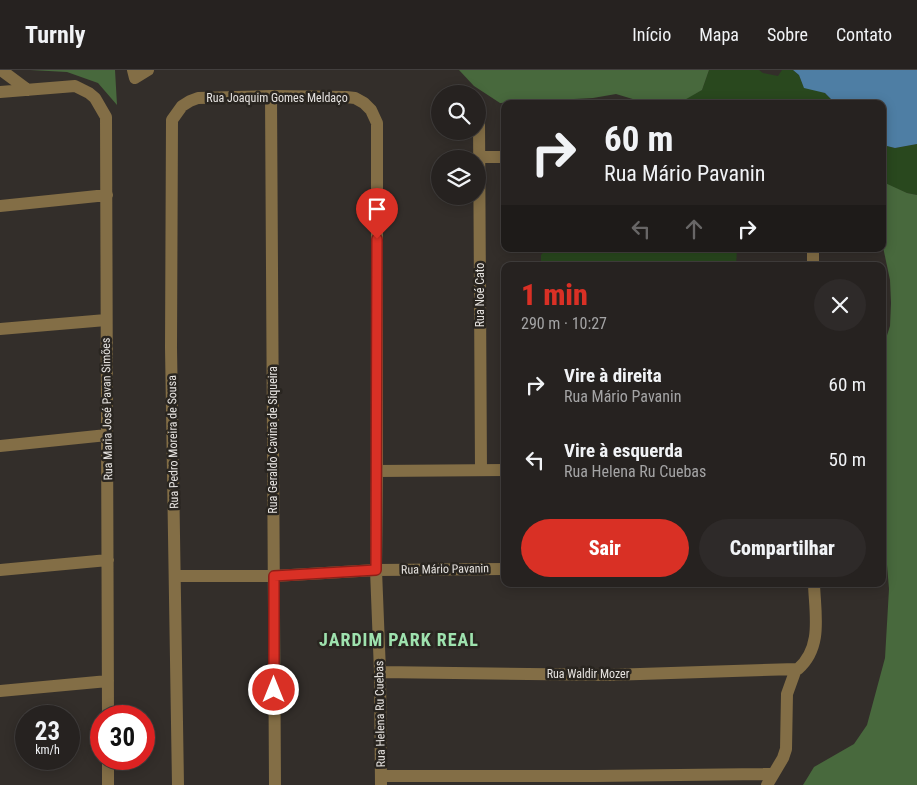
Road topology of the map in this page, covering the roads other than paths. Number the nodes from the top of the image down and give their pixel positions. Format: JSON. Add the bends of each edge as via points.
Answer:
{"nodes":[{"id":1,"x":1,"y":70,"type":"edge"},
{"id":2,"x":148,"y":70,"type":"edge"},
{"id":3,"x":134,"y":74,"type":"edge"},
{"id":4,"x":28,"y":90,"type":"junction"},
{"id":5,"x":0,"y":92,"type":"edge"},
{"id":6,"x":271,"y":96,"type":"junction"},
{"id":7,"x":186,"y":103,"type":"joint"},
{"id":8,"x":368,"y":106,"type":"joint"},
{"id":9,"x":486,"y":157,"type":"edge"},
{"id":10,"x":501,"y":157,"type":"edge"},
{"id":11,"x":107,"y":195,"type":"junction"},
{"id":12,"x":480,"y":205,"type":"edge"},
{"id":13,"x":0,"y":206,"type":"edge"},
{"id":14,"x":106,"y":320,"type":"junction"},
{"id":15,"x":0,"y":329,"type":"edge"},
{"id":16,"x":107,"y":435,"type":"junction"},
{"id":17,"x":0,"y":446,"type":"edge"},
{"id":18,"x":481,"y":470,"type":"junction"},
{"id":19,"x":501,"y":470,"type":"edge"},
{"id":20,"x":377,"y":471,"type":"junction"},
{"id":21,"x":108,"y":560,"type":"junction"},
{"id":22,"x":501,"y":569,"type":"edge"},
{"id":23,"x":0,"y":570,"type":"edge"},
{"id":24,"x":376,"y":570,"type":"junction"},
{"id":25,"x":176,"y":576,"type":"junction"},
{"id":26,"x":274,"y":576,"type":"junction"},
{"id":27,"x":814,"y":587,"type":"edge"},
{"id":28,"x":796,"y":669,"type":"junction"},
{"id":29,"x":380,"y":672,"type":"junction"},
{"id":30,"x":108,"y":681,"type":"junction"},
{"id":31,"x":0,"y":691,"type":"edge"},
{"id":32,"x":108,"y":705,"type":"edge"},
{"id":33,"x":108,"y":770,"type":"edge"},
{"id":34,"x":381,"y":780,"type":"edge"},
{"id":35,"x":770,"y":780,"type":"edge"},
{"id":36,"x":108,"y":785,"type":"edge"},
{"id":37,"x":178,"y":785,"type":"edge"},
{"id":38,"x":275,"y":785,"type":"edge"}],
"edges":[{"from":1,"to":4,"type":"street"},
{"from":2,"to":3,"type":"street"},
{"from":4,"to":5,"type":"street"},
{"from":4,"to":11,"type":"street","name":"Rua Maria José Pavan Simões","via":[[75,86],[100,104],[107,124]]},
{"from":6,"to":7,"type":"street","name":"Rua Joaquim Gomes Meldaço","via":[[198,98]]},
{"from":6,"to":8,"type":"street","name":"Rua Joaquim Gomes Meldaço","via":[[350,97]]},
{"from":6,"to":26,"type":"street","name":"Rua Geraldo Cavina de Siqueira"},
{"from":7,"to":25,"type":"street","name":"Rua Pedro Moreira de Sousa","via":[[172,120],[171,348]]},
{"from":8,"to":20,"type":"street","name":"Rua Helena Ru Cuebas","via":[[377,123]]},
{"from":9,"to":10,"type":"street"},
{"from":11,"to":13,"type":"street"},
{"from":11,"to":14,"type":"street","name":"Rua Maria José Pavan Simões"},
{"from":12,"to":18,"type":"street","name":"Rua Noé Cato"},
{"from":14,"to":15,"type":"street"},
{"from":14,"to":16,"type":"street","name":"Rua Maria José Pavan Simões"},
{"from":16,"to":17,"type":"street"},
{"from":16,"to":21,"type":"street","name":"Rua Maria José Pavan Simões"},
{"from":18,"to":19,"type":"street"},
{"from":18,"to":20,"type":"street"},
{"from":20,"to":24,"type":"street","name":"Rua Helena Ru Cuebas"},
{"from":21,"to":23,"type":"street"},
{"from":21,"to":30,"type":"street","name":"Rua Maria José Pavan Simões"},
{"from":22,"to":24,"type":"street","name":"Rua Mário Pavanin"},
{"from":24,"to":26,"type":"street","name":"Rua Mário Pavanin"},
{"from":24,"to":29,"type":"street","name":"Rua Helena Ru Cuebas"},
{"from":25,"to":26,"type":"street","name":"Rua Mário Pavanin"},
{"from":25,"to":37,"type":"street","name":"Rua Pedro Moreira de Sousa"},
{"from":26,"to":38,"type":"street","name":"Rua Geraldo Cavina de Siqueira"},
{"from":27,"to":28,"type":"street","via":[[815,643],[807,660]]},
{"from":28,"to":29,"type":"street","name":"Rua Waldir Mozer","via":[[609,675]]},
{"from":28,"to":35,"type":"street","via":[[787,694],[786,749]]},
{"from":29,"to":34,"type":"street","name":"Rua Helena Ru Cuebas"},
{"from":30,"to":31,"type":"street"},
{"from":30,"to":32,"type":"street","name":"Rua Maria José Pavan Simões"},
{"from":33,"to":36,"type":"street"},
{"from":34,"to":35,"type":"street","via":[[595,776]]}]}
